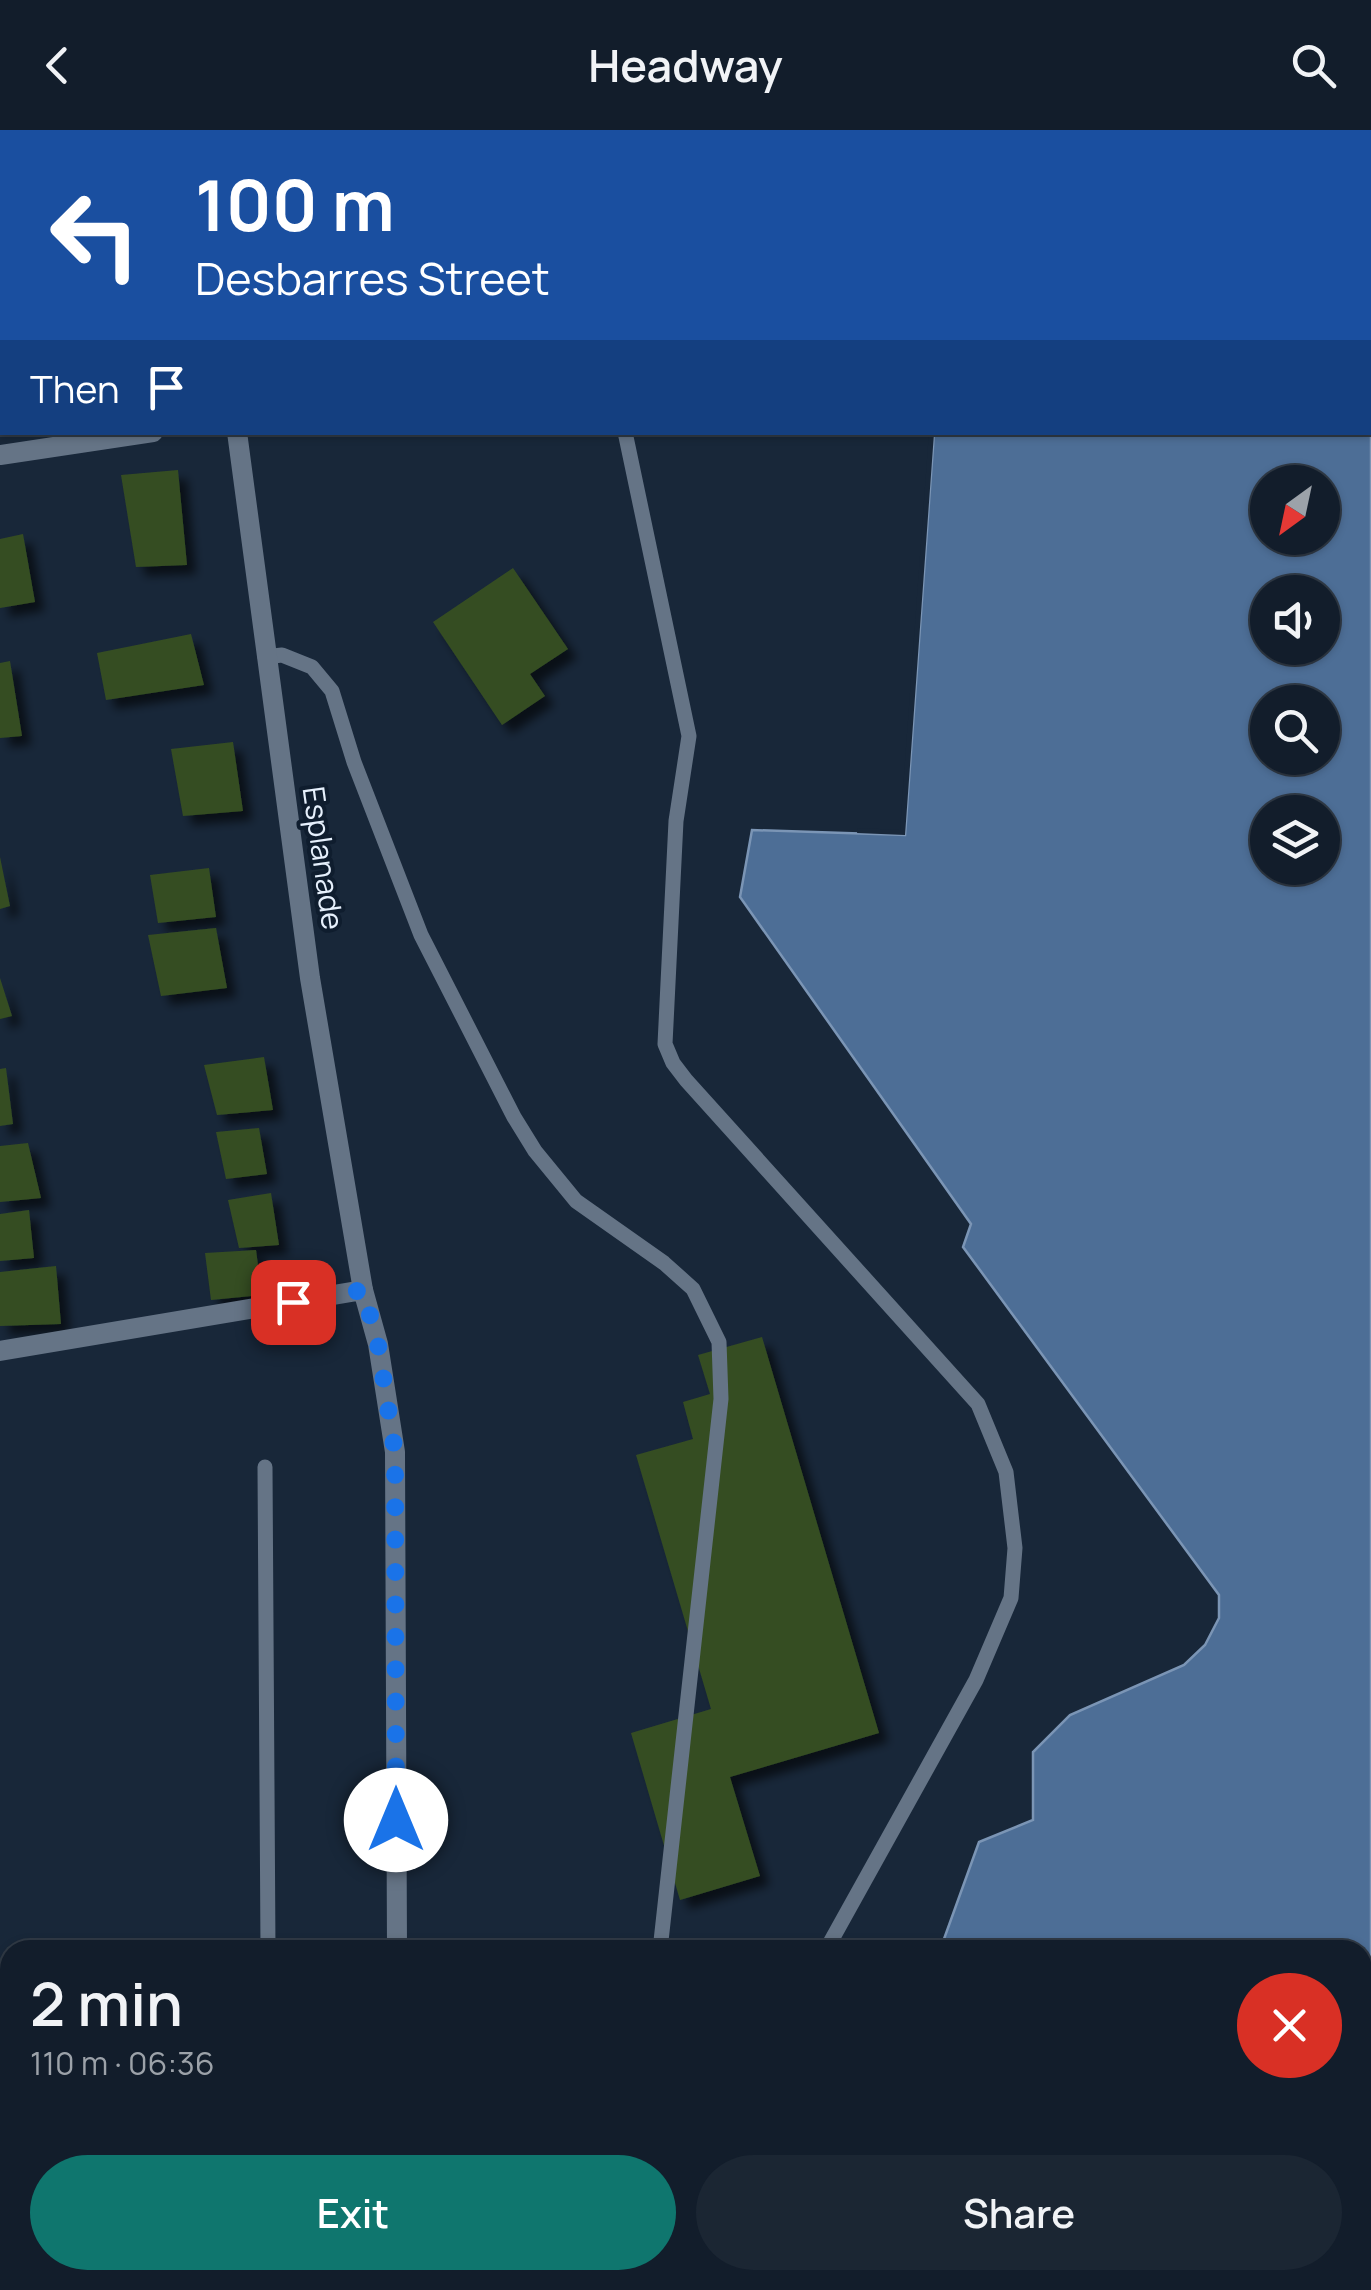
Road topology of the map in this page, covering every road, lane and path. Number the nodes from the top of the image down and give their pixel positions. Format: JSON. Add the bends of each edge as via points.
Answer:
{"nodes":[{"id":1,"x":133,"y":435,"type":"edge"},
{"id":2,"x":237,"y":435,"type":"edge"},
{"id":3,"x":626,"y":435,"type":"edge"},
{"id":4,"x":0,"y":455,"type":"edge"},
{"id":5,"x":265,"y":657,"type":"junction"},
{"id":6,"x":363,"y":1290,"type":"junction"},
{"id":7,"x":0,"y":1352,"type":"edge"},
{"id":8,"x":265,"y":1468,"type":"dead end"},
{"id":9,"x":268,"y":1940,"type":"edge"},
{"id":10,"x":397,"y":1940,"type":"edge"},
{"id":11,"x":661,"y":1940,"type":"edge"},
{"id":12,"x":832,"y":1940,"type":"edge"}],
"edges":[{"from":1,"to":4,"type":"street"},
{"from":2,"to":5,"type":"street","name":"Esplanade"},
{"from":3,"to":12,"type":"lane","via":[[689,736],[676,821],[666,1044],[686,1080],[978,1404],[1006,1472],[1012,1514],[1010,1598],[995,1640]]},
{"from":5,"to":6,"type":"street","name":"Esplanade"},
{"from":5,"to":11,"type":"lane","via":[[282,654],[312,667],[332,691],[421,935],[535,1151],[576,1202],[694,1290],[719,1342],[721,1400]]},
{"from":6,"to":7,"type":"street"},
{"from":6,"to":10,"type":"street","name":"Esplanade","via":[[395,1452]]},
{"from":8,"to":9,"type":"lane"}]}
